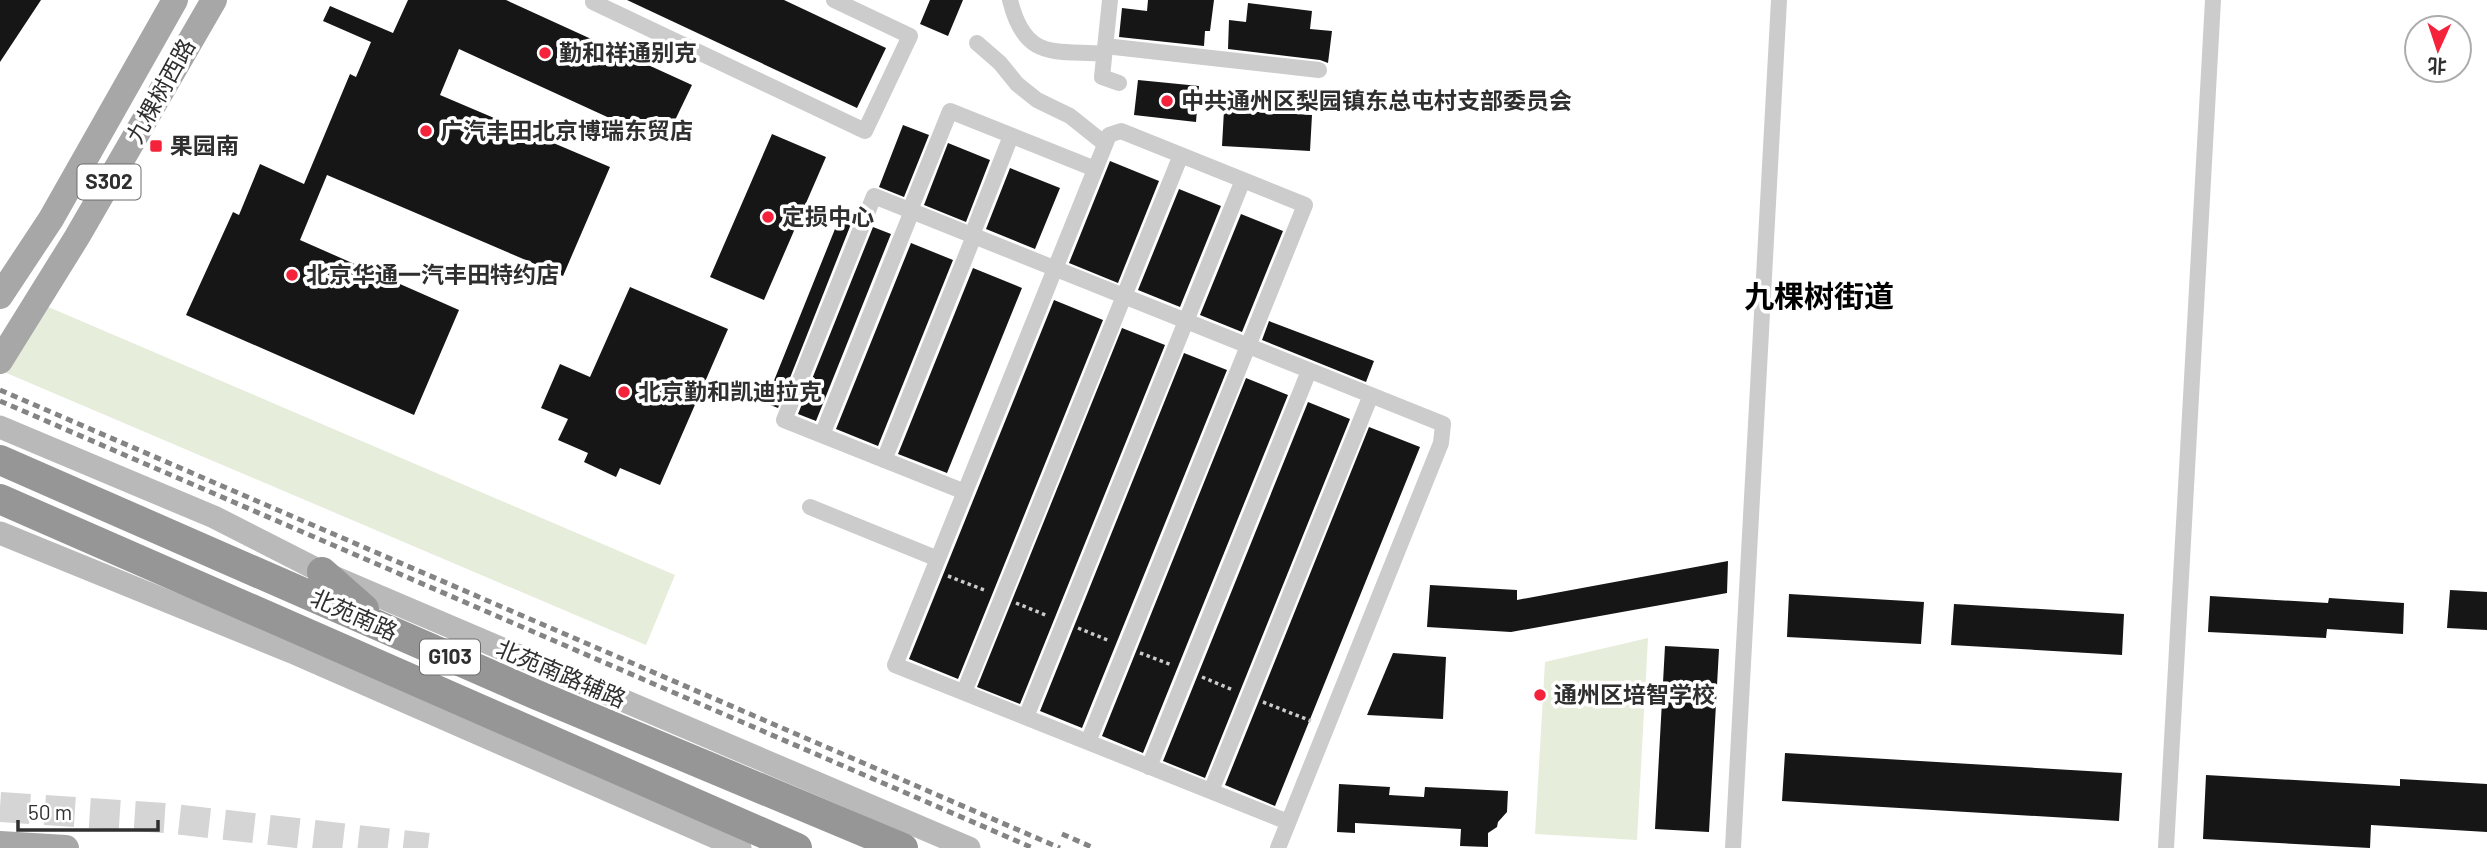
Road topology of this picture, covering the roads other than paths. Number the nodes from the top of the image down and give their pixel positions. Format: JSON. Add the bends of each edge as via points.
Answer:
{"nodes":[{"id":1,"x":175,"y":0,"type":"edge"},
{"id":2,"x":214,"y":0,"type":"edge"},
{"id":3,"x":594,"y":0,"type":"edge"},
{"id":4,"x":834,"y":0,"type":"edge"},
{"id":5,"x":1010,"y":0,"type":"edge"},
{"id":6,"x":1110,"y":0,"type":"edge"},
{"id":7,"x":1779,"y":0,"type":"edge"},
{"id":8,"x":2213,"y":0,"type":"edge"},
{"id":9,"x":863,"y":7,"type":"edge"},
{"id":10,"x":977,"y":43,"type":"dead end"},
{"id":11,"x":1105,"y":50,"type":"junction"},
{"id":12,"x":1319,"y":70,"type":"dead end"},
{"id":13,"x":1119,"y":83,"type":"dead end"},
{"id":14,"x":1012,"y":136,"type":"junction"},
{"id":15,"x":1105,"y":144,"type":"junction"},
{"id":16,"x":1181,"y":155,"type":"junction"},
{"id":17,"x":1095,"y":169,"type":"junction"},
{"id":18,"x":1243,"y":180,"type":"junction"},
{"id":19,"x":911,"y":211,"type":"junction"},
{"id":20,"x":973,"y":236,"type":"junction"},
{"id":21,"x":1055,"y":268,"type":"junction"},
{"id":22,"x":0,"y":296,"type":"edge"},
{"id":23,"x":1124,"y":296,"type":"junction"},
{"id":24,"x":1186,"y":321,"type":"junction"},
{"id":25,"x":1248,"y":346,"type":"junction"},
{"id":26,"x":0,"y":361,"type":"edge"},
{"id":27,"x":1309,"y":371,"type":"junction"},
{"id":28,"x":1371,"y":395,"type":"junction"},
{"id":29,"x":0,"y":427,"type":"edge"},
{"id":30,"x":822,"y":435,"type":"junction"},
{"id":31,"x":0,"y":460,"type":"edge"},
{"id":32,"x":884,"y":460,"type":"junction"},
{"id":33,"x":965,"y":492,"type":"junction"},
{"id":34,"x":0,"y":499,"type":"edge"},
{"id":35,"x":810,"y":507,"type":"dead end"},
{"id":36,"x":0,"y":533,"type":"edge"},
{"id":37,"x":938,"y":559,"type":"junction"},
{"id":38,"x":322,"y":572,"type":"junction"},
{"id":39,"x":388,"y":630,"type":"junction"},
{"id":40,"x":964,"y":692,"type":"junction"},
{"id":41,"x":1026,"y":717,"type":"junction"},
{"id":42,"x":1088,"y":742,"type":"junction"},
{"id":43,"x":1149,"y":767,"type":"junction"},
{"id":44,"x":1211,"y":791,"type":"junction"},
{"id":45,"x":1288,"y":822,"type":"junction"},
{"id":46,"x":0,"y":844,"type":"edge"},
{"id":47,"x":66,"y":848,"type":"edge"},
{"id":48,"x":740,"y":848,"type":"edge"},
{"id":49,"x":797,"y":848,"type":"edge"},
{"id":50,"x":903,"y":848,"type":"edge"},
{"id":51,"x":970,"y":848,"type":"edge"},
{"id":52,"x":1278,"y":848,"type":"edge"},
{"id":53,"x":1733,"y":848,"type":"edge"},
{"id":54,"x":2166,"y":848,"type":"edge"}],
"edges":[{"from":1,"to":22,"type":"main road","name":"九棵树西路","number":"S302","via":[[51,219]]},
{"from":2,"to":26,"type":"main road","name":"九棵树西路","number":"S302"},
{"from":3,"to":9,"type":"street","via":[[865,131],[910,36]]},
{"from":4,"to":9,"type":"street"},
{"from":5,"to":11,"type":"street","via":[[1023,34],[1051,53]]},
{"from":6,"to":11,"type":"street"},
{"from":7,"to":53,"type":"street"},
{"from":8,"to":54,"type":"street"},
{"from":10,"to":15,"type":"street","via":[[1017,84]]},
{"from":11,"to":12,"type":"street"},
{"from":11,"to":13,"type":"street","via":[[1102,77]]},
{"from":14,"to":17,"type":"street"},
{"from":14,"to":19,"type":"street","via":[[950,111]]},
{"from":14,"to":20,"type":"street"},
{"from":15,"to":16,"type":"street","via":[[1109,135],[1121,131]]},
{"from":15,"to":17,"type":"street"},
{"from":16,"to":18,"type":"street"},
{"from":16,"to":23,"type":"street"},
{"from":17,"to":21,"type":"street"},
{"from":18,"to":24,"type":"street"},
{"from":18,"to":25,"type":"street","via":[[1305,205]]},
{"from":19,"to":20,"type":"street"},
{"from":19,"to":30,"type":"street"},
{"from":19,"to":30,"type":"street","via":[[874,196],[784,420]]},
{"from":20,"to":21,"type":"street"},
{"from":20,"to":32,"type":"street"},
{"from":21,"to":23,"type":"street"},
{"from":21,"to":33,"type":"street"},
{"from":23,"to":24,"type":"street"},
{"from":23,"to":40,"type":"street"},
{"from":24,"to":25,"type":"street"},
{"from":24,"to":41,"type":"street"},
{"from":25,"to":27,"type":"street"},
{"from":25,"to":42,"type":"street"},
{"from":27,"to":28,"type":"street"},
{"from":27,"to":43,"type":"street"},
{"from":28,"to":44,"type":"street"},
{"from":28,"to":45,"type":"street","via":[[1443,424],[1441,443]]},
{"from":29,"to":38,"type":"street","name":"北苑南路辅路","via":[[214,517]]},
{"from":30,"to":32,"type":"street"},
{"from":31,"to":39,"type":"highway","name":"北苑南路","number":"G103"},
{"from":32,"to":33,"type":"street"},
{"from":33,"to":37,"type":"street"},
{"from":34,"to":49,"type":"highway","name":"北苑南路","number":"G103"},
{"from":35,"to":37,"type":"street"},
{"from":36,"to":48,"type":"street","via":[[292,652]]},
{"from":37,"to":40,"type":"street","via":[[895,664]]},
{"from":38,"to":39,"type":"highway"},
{"from":38,"to":51,"type":"street","name":"北苑南路辅路"},
{"from":39,"to":50,"type":"highway","name":"北苑南路","number":"G103"},
{"from":40,"to":41,"type":"street"},
{"from":41,"to":42,"type":"street"},
{"from":42,"to":43,"type":"street"},
{"from":43,"to":44,"type":"street"},
{"from":44,"to":45,"type":"street"},
{"from":45,"to":52,"type":"street"},
{"from":46,"to":47,"type":"main road"}]}
